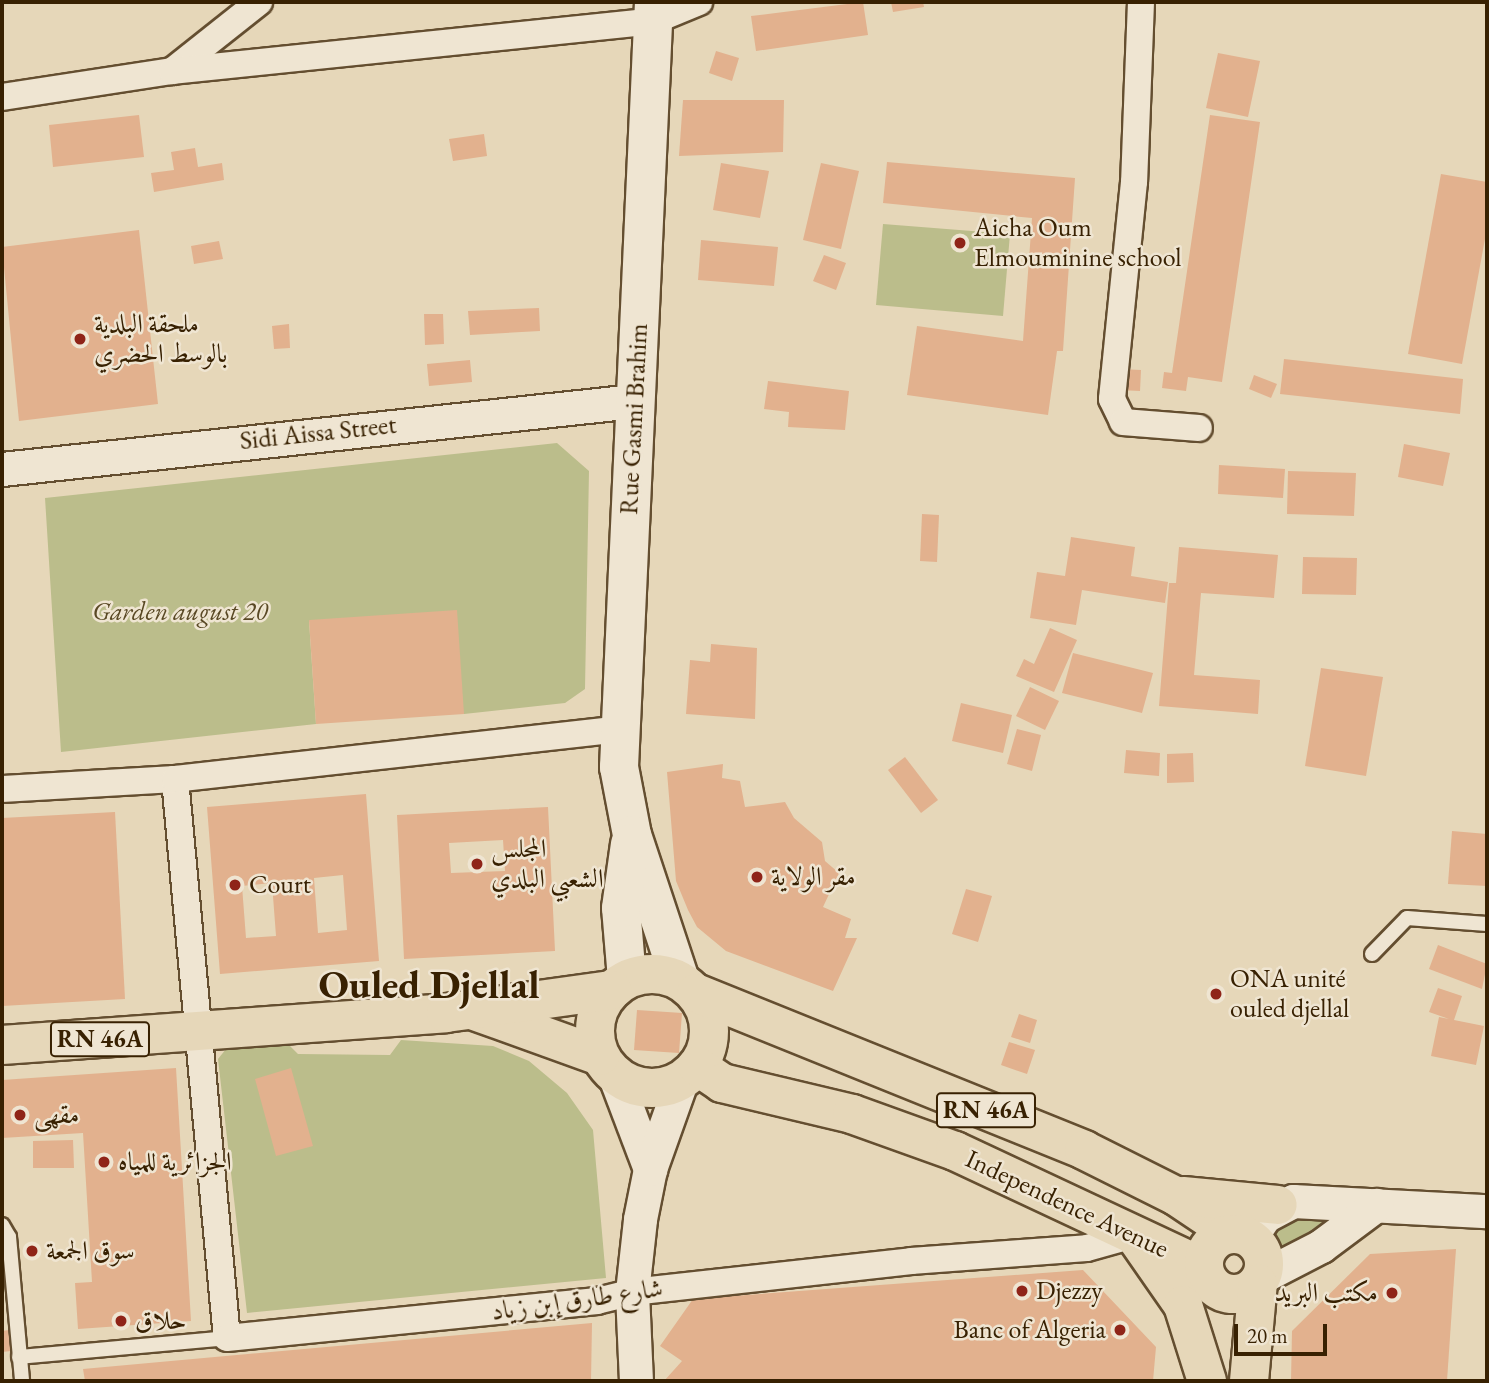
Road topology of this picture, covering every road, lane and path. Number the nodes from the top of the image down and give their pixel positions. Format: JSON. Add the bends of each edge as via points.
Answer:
{"nodes":[{"id":1,"x":259,"y":2,"type":"edge"},
{"id":2,"x":699,"y":2,"type":"edge"},
{"id":3,"x":1141,"y":2,"type":"edge"},
{"id":4,"x":654,"y":12,"type":"edge"},
{"id":5,"x":172,"y":71,"type":"junction"},
{"id":6,"x":2,"y":97,"type":"edge"},
{"id":7,"x":634,"y":401,"type":"junction"},
{"id":8,"x":1199,"y":428,"type":"dead end"},
{"id":9,"x":2,"y":469,"type":"edge"},
{"id":10,"x":618,"y":729,"type":"junction"},
{"id":11,"x":175,"y":779,"type":"junction"},
{"id":12,"x":2,"y":789,"type":"edge"},
{"id":13,"x":632,"y":835,"type":"junction"},
{"id":14,"x":1487,"y":924,"type":"edge"},
{"id":15,"x":1371,"y":954,"type":"dead end"},
{"id":16,"x":619,"y":984,"type":"junction"},
{"id":17,"x":702,"y":993,"type":"junction"},
{"id":18,"x":472,"y":1010,"type":"junction"},
{"id":19,"x":199,"y":1034,"type":"junction"},
{"id":20,"x":2,"y":1045,"type":"edge"},
{"id":21,"x":607,"y":1065,"type":"junction"},
{"id":22,"x":690,"y":1073,"type":"junction"},
{"id":23,"x":650,"y":1169,"type":"junction"},
{"id":24,"x":1176,"y":1196,"type":"junction"},
{"id":25,"x":1278,"y":1205,"type":"junction"},
{"id":26,"x":1376,"y":1205,"type":"junction"},
{"id":27,"x":1487,"y":1211,"type":"edge"},
{"id":28,"x":2,"y":1225,"type":"edge"},
{"id":29,"x":1133,"y":1235,"type":"junction"},
{"id":30,"x":1241,"y":1235,"type":"junction"},
{"id":31,"x":1207,"y":1276,"type":"junction"},
{"id":32,"x":1260,"y":1280,"type":"junction"},
{"id":33,"x":632,"y":1292,"type":"junction"},
{"id":34,"x":227,"y":1338,"type":"junction"},
{"id":35,"x":19,"y":1357,"type":"junction"},
{"id":36,"x":22,"y":1381,"type":"edge"},
{"id":37,"x":636,"y":1381,"type":"edge"},
{"id":38,"x":1208,"y":1381,"type":"edge"},
{"id":39,"x":1249,"y":1381,"type":"edge"}],
"edges":[{"from":1,"to":5,"type":"street"},
{"from":2,"to":4,"type":"street"},
{"from":3,"to":8,"type":"street","via":[[1134,182],[1112,399],[1123,422]]},
{"from":4,"to":5,"type":"street"},
{"from":4,"to":7,"type":"main road","name":"Rue Gasmi Brahim"},
{"from":5,"to":6,"type":"street"},
{"from":7,"to":9,"type":"street","name":"Sidi Aissa Street"},
{"from":7,"to":10,"type":"main road","name":"Rue Gasmi Brahim"},
{"from":10,"to":11,"type":"street"},
{"from":10,"to":13,"type":"main road","name":"Rue Gasmi Brahim"},
{"from":11,"to":12,"type":"street"},
{"from":11,"to":19,"type":"street"},
{"from":13,"to":16,"type":"main road","name":"Rue Gasmi Brahim","via":[[621,908]]},
{"from":13,"to":17,"type":"main road","name":"Rue Gasmi Brahim"},
{"from":14,"to":15,"type":"lane","via":[[1407,918]]},
{"from":16,"to":17,"type":"main road","via":[[663,974]]},
{"from":16,"to":18,"type":"main road"},
{"from":16,"to":21,"type":"main road","via":[[595,1021]]},
{"from":17,"to":22,"type":"main road","via":[[709,1037]]},
{"from":17,"to":24,"type":"main road","name":"Independence Avenue","number":"RN 46A","via":[[1084,1150]]},
{"from":18,"to":19,"type":"main road","number":"RN 46A"},
{"from":18,"to":21,"type":"main road","number":"RN 46A"},
{"from":19,"to":20,"type":"main road","number":"RN 46A"},
{"from":19,"to":34,"type":"street"},
{"from":21,"to":22,"type":"main road","via":[[647,1088]]},
{"from":21,"to":23,"type":"street"},
{"from":22,"to":23,"type":"street"},
{"from":22,"to":29,"type":"main road","name":"Independence Avenue","number":"RN 46A","via":[[852,1114],[955,1151]]},
{"from":23,"to":33,"type":"street"},
{"from":24,"to":25,"type":"main road"},
{"from":24,"to":30,"type":"main road","name":"Independence Avenue","number":"RN 46A"},
{"from":25,"to":26,"type":"street","via":[[1316,1199]]},
{"from":25,"to":30,"type":"street"},
{"from":26,"to":27,"type":"street"},
{"from":26,"to":32,"type":"street","via":[[1321,1246]]},
{"from":28,"to":35,"type":"lane","via":[[9,1237]]},
{"from":29,"to":31,"type":"main road","name":"Independence Avenue","number":"RN 46A"},
{"from":29,"to":33,"type":"street","name":"شارع طارق إبن زياد","via":[[1087,1248]]},
{"from":29,"to":38,"type":"main road","via":[[1183,1305]]},
{"from":30,"to":31,"type":"main road","via":[[1207,1249]]},
{"from":30,"to":32,"type":"main road","via":[[1263,1255]]},
{"from":31,"to":32,"type":"main road","via":[[1240,1294]]},
{"from":31,"to":38,"type":"main road"},
{"from":32,"to":39,"type":"main road"},
{"from":33,"to":34,"type":"street","name":"شارع طارق إبن زياد","via":[[597,1301]]},
{"from":33,"to":37,"type":"street"},
{"from":34,"to":35,"type":"lane","name":"شارع طارق إبن زياد"},
{"from":35,"to":36,"type":"lane"}]}
